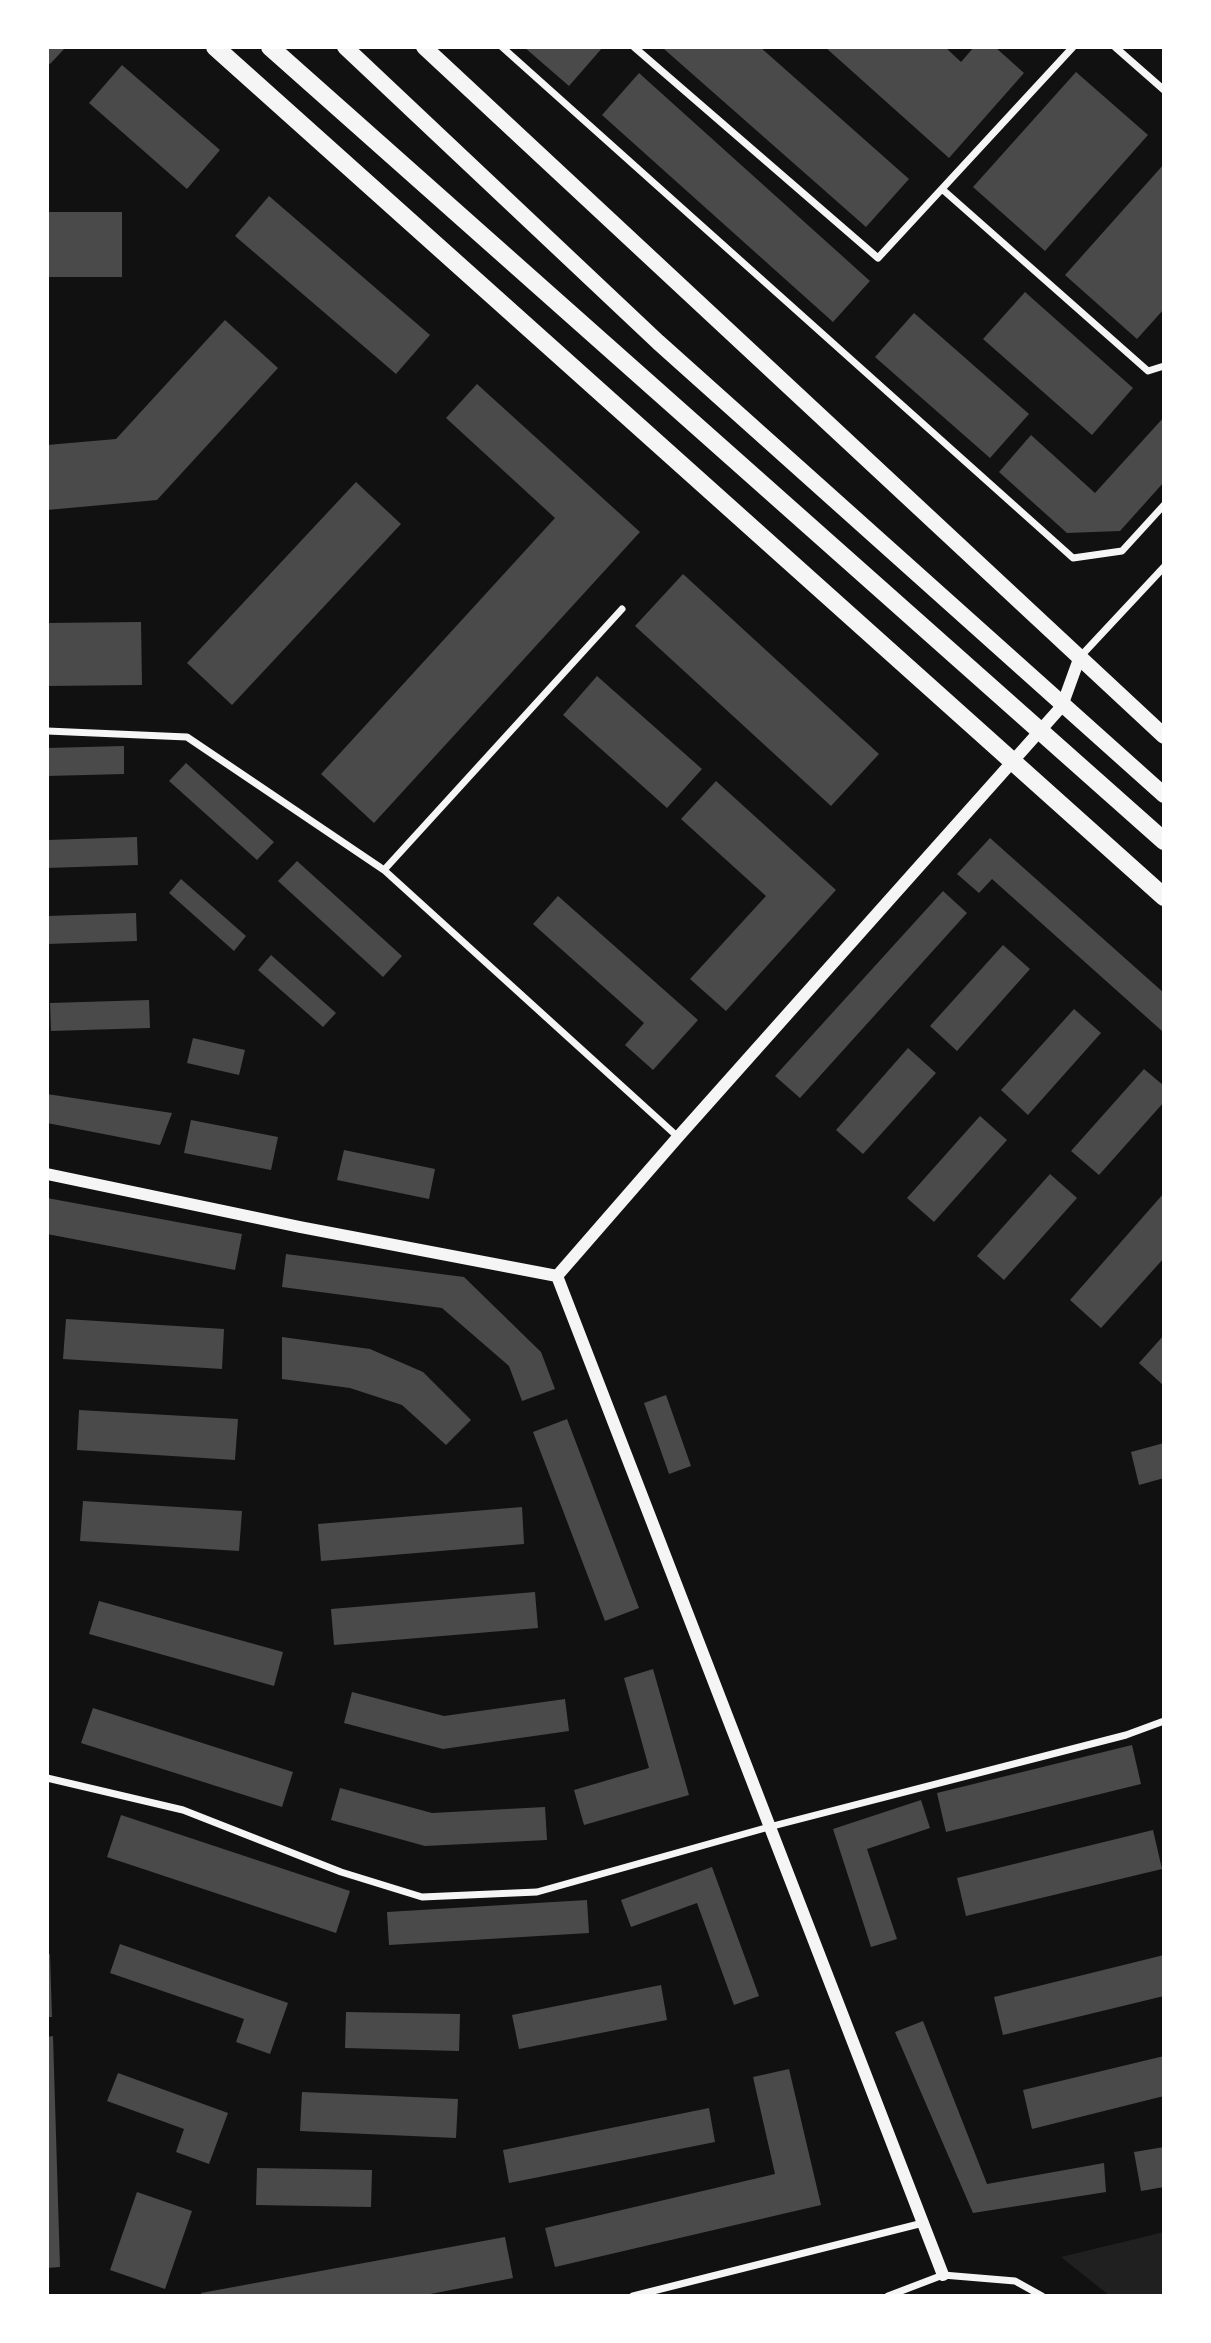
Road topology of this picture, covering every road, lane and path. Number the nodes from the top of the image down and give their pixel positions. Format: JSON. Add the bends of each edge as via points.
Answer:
{"nodes":[{"id":1,"x":215,"y":47,"type":"edge"},
{"id":2,"x":270,"y":47,"type":"edge"},
{"id":3,"x":345,"y":47,"type":"edge"},
{"id":4,"x":424,"y":47,"type":"edge"},
{"id":5,"x":502,"y":47,"type":"edge"},
{"id":6,"x":634,"y":47,"type":"edge"},
{"id":7,"x":1073,"y":47,"type":"edge"},
{"id":8,"x":1115,"y":47,"type":"edge"},
{"id":9,"x":1164,"y":90,"type":"edge"},
{"id":10,"x":942,"y":189,"type":"junction"},
{"id":11,"x":1164,"y":366,"type":"edge"},
{"id":12,"x":1164,"y":505,"type":"edge"},
{"id":13,"x":1164,"y":567,"type":"edge"},
{"id":14,"x":622,"y":609,"type":"dead end"},
{"id":15,"x":1079,"y":659,"type":"junction"},
{"id":16,"x":1062,"y":706,"type":"junction"},
{"id":17,"x":47,"y":732,"type":"edge"},
{"id":18,"x":1164,"y":736,"type":"edge"},
{"id":19,"x":1164,"y":795,"type":"edge"},
{"id":20,"x":1164,"y":841,"type":"edge"},
{"id":21,"x":384,"y":870,"type":"junction"},
{"id":22,"x":1164,"y":897,"type":"edge"},
{"id":23,"x":678,"y":1136,"type":"junction"},
{"id":24,"x":47,"y":1174,"type":"edge"},
{"id":25,"x":557,"y":1276,"type":"junction"},
{"id":26,"x":1164,"y":1721,"type":"edge"},
{"id":27,"x":47,"y":1778,"type":"edge"},
{"id":28,"x":769,"y":1827,"type":"junction"},
{"id":29,"x":923,"y":2223,"type":"junction"},
{"id":30,"x":943,"y":2275,"type":"junction"},
{"id":31,"x":632,"y":2296,"type":"edge"},
{"id":32,"x":888,"y":2296,"type":"edge"},
{"id":33,"x":1042,"y":2296,"type":"edge"}],
"edges":[{"from":1,"to":22,"type":"highway"},
{"from":2,"to":20,"type":"highway"},
{"from":3,"to":16,"type":"main road","via":[[658,342]]},
{"from":4,"to":15,"type":"main road"},
{"from":5,"to":12,"type":"street","via":[[1073,558],[1122,551]]},
{"from":6,"to":10,"type":"street","via":[[878,258]]},
{"from":7,"to":10,"type":"street"},
{"from":8,"to":9,"type":"street"},
{"from":10,"to":11,"type":"street","via":[[1148,372]]},
{"from":13,"to":15,"type":"street"},
{"from":14,"to":21,"type":"street"},
{"from":15,"to":16,"type":"street"},
{"from":15,"to":18,"type":"main road"},
{"from":16,"to":19,"type":"main road"},
{"from":16,"to":23,"type":"street"},
{"from":17,"to":21,"type":"street","via":[[187,737]]},
{"from":21,"to":23,"type":"street"},
{"from":23,"to":25,"type":"street"},
{"from":24,"to":25,"type":"street"},
{"from":25,"to":28,"type":"street"},
{"from":26,"to":28,"type":"street","via":[[1126,1735]]},
{"from":27,"to":28,"type":"street","via":[[183,1810],[341,1872],[422,1897],[537,1892]]},
{"from":28,"to":29,"type":"street"},
{"from":29,"to":30,"type":"street"},
{"from":29,"to":31,"type":"street"},
{"from":30,"to":32,"type":"street"},
{"from":30,"to":33,"type":"street","via":[[1015,2281]]}]}
